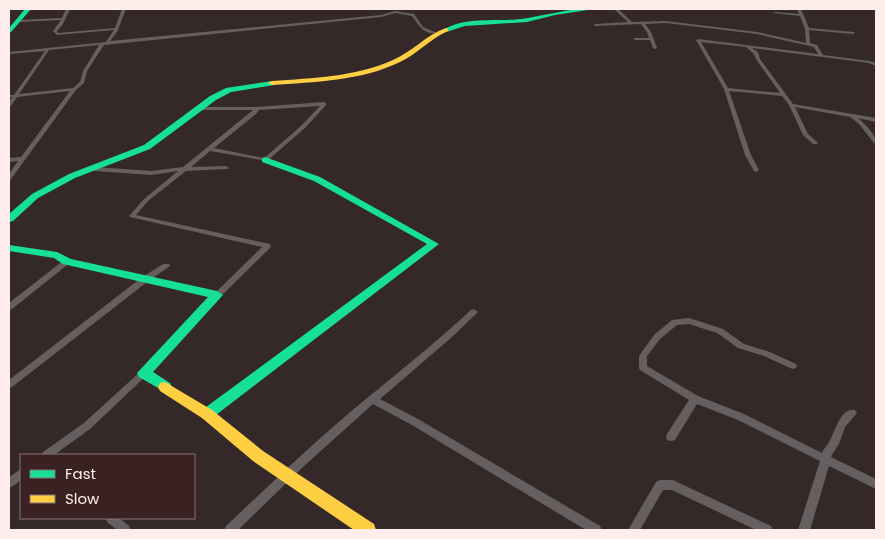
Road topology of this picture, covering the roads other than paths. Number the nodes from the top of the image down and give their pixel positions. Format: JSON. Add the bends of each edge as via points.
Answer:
{"nodes":[{"id":1,"x":28,"y":9,"type":"edge"},
{"id":2,"x":68,"y":9,"type":"edge"},
{"id":3,"x":124,"y":9,"type":"edge"},
{"id":4,"x":591,"y":9,"type":"edge"},
{"id":5,"x":616,"y":9,"type":"edge"},
{"id":6,"x":799,"y":9,"type":"edge"},
{"id":7,"x":775,"y":13,"type":"dead end"},
{"id":8,"x":802,"y":15,"type":"junction"},
{"id":9,"x":63,"y":19,"type":"junction"},
{"id":10,"x":19,"y":21,"type":"junction"},
{"id":11,"x":631,"y":23,"type":"junction"},
{"id":12,"x":642,"y":24,"type":"junction"},
{"id":13,"x":595,"y":25,"type":"dead end"},
{"id":14,"x":690,"y":25,"type":"junction"},
{"id":15,"x":116,"y":29,"type":"junction"},
{"id":16,"x":808,"y":29,"type":"junction"},
{"id":17,"x":9,"y":31,"type":"edge"},
{"id":18,"x":435,"y":33,"type":"junction"},
{"id":19,"x":853,"y":33,"type":"dead end"},
{"id":20,"x":634,"y":39,"type":"dead end"},
{"id":21,"x":651,"y":39,"type":"junction"},
{"id":22,"x":698,"y":40,"type":"junction"},
{"id":23,"x":104,"y":43,"type":"junction"},
{"id":24,"x":808,"y":45,"type":"junction"},
{"id":25,"x":747,"y":46,"type":"junction"},
{"id":26,"x":655,"y":48,"type":"dead end"},
{"id":27,"x":48,"y":49,"type":"junction"},
{"id":28,"x":9,"y":52,"type":"edge"},
{"id":29,"x":821,"y":56,"type":"junction"},
{"id":30,"x":876,"y":65,"type":"edge"},
{"id":31,"x":74,"y":89,"type":"junction"},
{"id":32,"x":726,"y":89,"type":"junction"},
{"id":33,"x":784,"y":95,"type":"junction"},
{"id":34,"x":12,"y":96,"type":"edge"},
{"id":35,"x":9,"y":104,"type":"edge"},
{"id":36,"x":791,"y":105,"type":"junction"},
{"id":37,"x":199,"y":108,"type":"junction"},
{"id":38,"x":257,"y":109,"type":"junction"},
{"id":39,"x":852,"y":116,"type":"junction"},
{"id":40,"x":876,"y":120,"type":"edge"},
{"id":41,"x":876,"y":142,"type":"edge"},
{"id":42,"x":815,"y":143,"type":"dead end"},
{"id":43,"x":209,"y":149,"type":"junction"},
{"id":44,"x":23,"y":159,"type":"junction"},
{"id":45,"x":9,"y":160,"type":"edge"},
{"id":46,"x":265,"y":160,"type":"junction"},
{"id":47,"x":226,"y":168,"type":"dead end"},
{"id":48,"x":95,"y":169,"type":"junction"},
{"id":49,"x":182,"y":169,"type":"junction"},
{"id":50,"x":756,"y":170,"type":"dead end"},
{"id":51,"x":9,"y":178,"type":"edge"},
{"id":52,"x":9,"y":219,"type":"edge"},
{"id":53,"x":9,"y":248,"type":"edge"},
{"id":54,"x":67,"y":262,"type":"junction"},
{"id":55,"x":166,"y":266,"type":"dead end"},
{"id":56,"x":144,"y":280,"type":"junction"},
{"id":57,"x":217,"y":295,"type":"junction"},
{"id":58,"x":9,"y":307,"type":"edge"},
{"id":59,"x":474,"y":312,"type":"dead end"},
{"id":60,"x":793,"y":366,"type":"dead end"},
{"id":61,"x":144,"y":373,"type":"junction"},
{"id":62,"x":9,"y":385,"type":"edge"},
{"id":63,"x":695,"y":398,"type":"junction"},
{"id":64,"x":372,"y":399,"type":"junction"},
{"id":65,"x":852,"y":413,"type":"dead end"},
{"id":66,"x":207,"y":414,"type":"junction"},
{"id":67,"x":671,"y":437,"type":"dead end"},
{"id":68,"x":48,"y":454,"type":"edge"},
{"id":69,"x":825,"y":460,"type":"junction"},
{"id":70,"x":20,"y":475,"type":"edge"},
{"id":71,"x":286,"y":475,"type":"junction"},
{"id":72,"x":9,"y":483,"type":"edge"},
{"id":73,"x":876,"y":484,"type":"edge"},
{"id":74,"x":112,"y":519,"type":"edge"},
{"id":75,"x":125,"y":530,"type":"edge"},
{"id":76,"x":230,"y":530,"type":"edge"},
{"id":77,"x":368,"y":530,"type":"edge"},
{"id":78,"x":596,"y":530,"type":"edge"},
{"id":79,"x":634,"y":530,"type":"edge"},
{"id":80,"x":767,"y":530,"type":"edge"},
{"id":81,"x":804,"y":530,"type":"edge"}],
"edges":[{"from":1,"to":10,"type":"street"},
{"from":2,"to":9,"type":"street"},
{"from":3,"to":15,"type":"street"},
{"from":4,"to":18,"type":"street","via":[[528,20],[464,24]]},
{"from":5,"to":11,"type":"street"},
{"from":6,"to":8,"type":"street"},
{"from":7,"to":8,"type":"street"},
{"from":8,"to":16,"type":"street"},
{"from":9,"to":10,"type":"street"},
{"from":9,"to":15,"type":"street","via":[[55,31],[57,34]]},
{"from":10,"to":17,"type":"street"},
{"from":11,"to":12,"type":"street"},
{"from":11,"to":13,"type":"street"},
{"from":12,"to":14,"type":"street"},
{"from":12,"to":21,"type":"street"},
{"from":14,"to":22,"type":"street"},
{"from":14,"to":24,"type":"street","via":[[757,33]]},
{"from":15,"to":23,"type":"street"},
{"from":16,"to":19,"type":"street"},
{"from":16,"to":24,"type":"street"},
{"from":18,"to":23,"type":"street","via":[[422,28],[411,14],[395,12]]},
{"from":18,"to":37,"type":"street","via":[[388,66],[339,78],[250,86],[220,94]]},
{"from":20,"to":21,"type":"street"},
{"from":21,"to":26,"type":"street"},
{"from":22,"to":25,"type":"street"},
{"from":22,"to":32,"type":"street"},
{"from":23,"to":27,"type":"street"},
{"from":23,"to":31,"type":"street","via":[[85,71],[82,83]]},
{"from":24,"to":29,"type":"street","via":[[816,46]]},
{"from":25,"to":29,"type":"street"},
{"from":25,"to":33,"type":"street","via":[[756,53]]},
{"from":27,"to":28,"type":"street"},
{"from":27,"to":34,"type":"street"},
{"from":29,"to":30,"type":"street"},
{"from":31,"to":34,"type":"street"},
{"from":31,"to":44,"type":"street"},
{"from":32,"to":33,"type":"street"},
{"from":32,"to":50,"type":"street"},
{"from":33,"to":36,"type":"street"},
{"from":34,"to":35,"type":"street"},
{"from":36,"to":39,"type":"street"},
{"from":36,"to":42,"type":"street","via":[[806,135]]},
{"from":37,"to":38,"type":"street"},
{"from":37,"to":48,"type":"street","via":[[152,144]]},
{"from":38,"to":43,"type":"street"},
{"from":38,"to":46,"type":"street","via":[[324,104]]},
{"from":39,"to":40,"type":"street"},
{"from":39,"to":41,"type":"street"},
{"from":43,"to":46,"type":"street"},
{"from":43,"to":49,"type":"street"},
{"from":44,"to":45,"type":"street"},
{"from":44,"to":51,"type":"street"},
{"from":46,"to":66,"type":"street","via":[[317,179],[434,244]]},
{"from":47,"to":49,"type":"street"},
{"from":48,"to":49,"type":"street","via":[[151,174]]},
{"from":48,"to":52,"type":"street","via":[[72,176],[35,196]]},
{"from":49,"to":57,"type":"street","via":[[132,216],[267,246]]},
{"from":53,"to":54,"type":"street","via":[[57,255]]},
{"from":54,"to":56,"type":"street"},
{"from":54,"to":58,"type":"street"},
{"from":55,"to":56,"type":"street"},
{"from":56,"to":57,"type":"street"},
{"from":56,"to":62,"type":"street"},
{"from":57,"to":61,"type":"street"},
{"from":59,"to":64,"type":"street","via":[[448,338]]},
{"from":60,"to":63,"type":"street","via":[[741,346],[720,331],[688,320],[675,322],[657,337],[643,356],[643,368]]},
{"from":61,"to":66,"type":"street"},
{"from":61,"to":68,"type":"street","via":[[87,426]]},
{"from":63,"to":67,"type":"street"},
{"from":63,"to":69,"type":"street","via":[[741,417]]},
{"from":64,"to":71,"type":"street"},
{"from":64,"to":78,"type":"street"},
{"from":65,"to":69,"type":"street","via":[[841,425]]},
{"from":66,"to":71,"type":"street"},
{"from":69,"to":73,"type":"street"},
{"from":69,"to":81,"type":"street"},
{"from":70,"to":72,"type":"street"},
{"from":71,"to":76,"type":"street"},
{"from":71,"to":77,"type":"street"},
{"from":74,"to":75,"type":"street"},
{"from":79,"to":80,"type":"street","via":[[660,485],[673,484]]}]}
